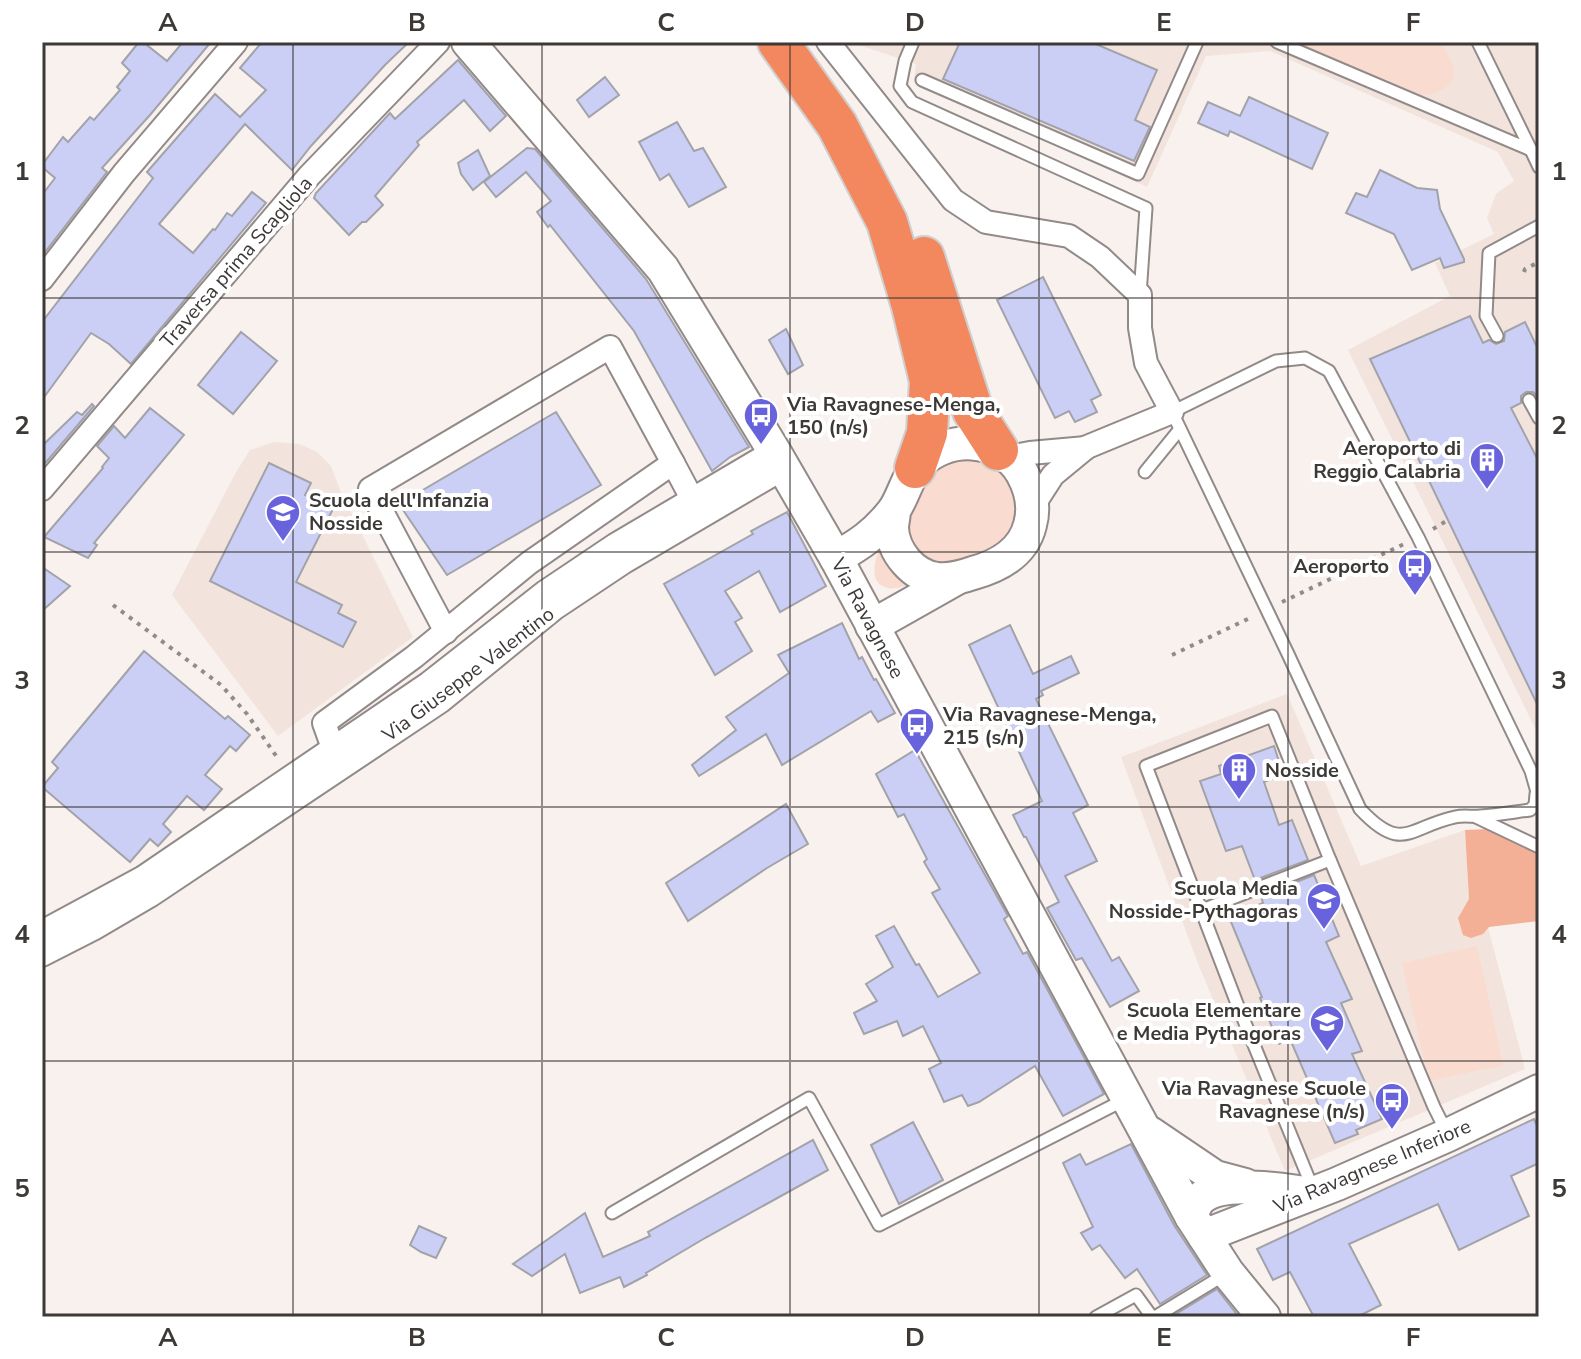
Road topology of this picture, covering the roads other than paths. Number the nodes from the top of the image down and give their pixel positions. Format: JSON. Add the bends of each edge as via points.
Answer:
{"nodes":[{"id":1,"x":236,"y":42,"type":"edge"},
{"id":2,"x":438,"y":42,"type":"edge"},
{"id":3,"x":468,"y":42,"type":"edge"},
{"id":4,"x":778,"y":42,"type":"edge"},
{"id":5,"x":806,"y":42,"type":"edge"},
{"id":6,"x":828,"y":42,"type":"edge"},
{"id":7,"x":913,"y":42,"type":"edge"},
{"id":8,"x":1197,"y":42,"type":"edge"},
{"id":9,"x":1277,"y":42,"type":"edge"},
{"id":10,"x":1478,"y":42,"type":"edge"},
{"id":11,"x":922,"y":80,"type":"dead end"},
{"id":12,"x":1531,"y":150,"type":"junction"},
{"id":13,"x":1539,"y":167,"type":"edge"},
{"id":14,"x":1539,"y":226,"type":"edge"},
{"id":15,"x":42,"y":279,"type":"edge"},
{"id":16,"x":1140,"y":295,"type":"junction"},
{"id":17,"x":1497,"y":336,"type":"dead end"},
{"id":18,"x":1529,"y":400,"type":"dead end"},
{"id":19,"x":1539,"y":418,"type":"edge"},
{"id":20,"x":1176,"y":420,"type":"junction"},
{"id":21,"x":1087,"y":447,"type":"junction"},
{"id":22,"x":1004,"y":454,"type":"junction"},
{"id":23,"x":779,"y":459,"type":"junction"},
{"id":24,"x":673,"y":463,"type":"junction"},
{"id":25,"x":915,"y":468,"type":"junction"},
{"id":26,"x":1145,"y":472,"type":"dead end"},
{"id":27,"x":42,"y":489,"type":"edge"},
{"id":28,"x":1033,"y":506,"type":"junction"},
{"id":29,"x":696,"y":508,"type":"junction"},
{"id":30,"x":894,"y":510,"type":"junction"},
{"id":31,"x":836,"y":558,"type":"junction"},
{"id":32,"x":957,"y":578,"type":"junction"},
{"id":33,"x":872,"y":626,"type":"junction"},
{"id":34,"x":446,"y":632,"type":"junction"},
{"id":35,"x":333,"y":748,"type":"junction"},
{"id":36,"x":1538,"y":797,"type":"edge"},
{"id":37,"x":1476,"y":817,"type":"junction"},
{"id":38,"x":1539,"y":847,"type":"edge"},
{"id":39,"x":1330,"y":860,"type":"junction"},
{"id":40,"x":113,"y":906,"type":"junction"},
{"id":41,"x":1202,"y":910,"type":"junction"},
{"id":42,"x":42,"y":932,"type":"edge"},
{"id":43,"x":42,"y":955,"type":"edge"},
{"id":44,"x":1539,"y":1091,"type":"edge"},
{"id":45,"x":1126,"y":1098,"type":"junction"},
{"id":46,"x":1143,"y":1127,"type":"junction"},
{"id":47,"x":1448,"y":1135,"type":"junction"},
{"id":48,"x":1256,"y":1188,"type":"junction"},
{"id":49,"x":1315,"y":1194,"type":"junction"},
{"id":50,"x":612,"y":1213,"type":"dead end"},
{"id":51,"x":1197,"y":1226,"type":"junction"},
{"id":52,"x":1228,"y":1273,"type":"junction"},
{"id":53,"x":1096,"y":1317,"type":"edge"},
{"id":54,"x":1154,"y":1317,"type":"edge"},
{"id":55,"x":1264,"y":1317,"type":"edge"}],
"edges":[{"from":1,"to":15,"type":"street"},
{"from":2,"to":27,"type":"street","name":"Traversa prima Scagliola","via":[[309,176]]},
{"from":3,"to":23,"type":"main road","name":"Via Ravagnese","via":[[663,269]]},
{"from":4,"to":25,"type":"highway","via":[[837,125],[887,222],[930,381],[927,433]]},
{"from":5,"to":22,"type":"highway","via":[[870,131],[903,193],[973,411]]},
{"from":6,"to":16,"type":"street","via":[[953,200],[986,222],[1069,236]]},
{"from":7,"to":16,"type":"lane","via":[[900,86],[912,102],[1146,208]]},
{"from":8,"to":11,"type":"lane","via":[[1138,174]]},
{"from":9,"to":12,"type":"lane"},
{"from":10,"to":12,"type":"lane"},
{"from":12,"to":13,"type":"lane"},
{"from":14,"to":17,"type":"lane","via":[[1489,253],[1486,316]]},
{"from":16,"to":20,"type":"street","via":[[1146,363]]},
{"from":18,"to":19,"type":"lane"},
{"from":20,"to":21,"type":"street"},
{"from":20,"to":26,"type":"lane"},
{"from":20,"to":36,"type":"lane","via":[[1276,361],[1305,358],[1329,371],[1418,537],[1531,771]]},
{"from":20,"to":37,"type":"lane","via":[[1360,809],[1381,829],[1401,834],[1460,816]]},
{"from":21,"to":22,"type":"street"},
{"from":21,"to":28,"type":"street","via":[[1053,475]]},
{"from":22,"to":25,"type":"main road","via":[[965,442],[945,446]]},
{"from":22,"to":28,"type":"main road","via":[[1019,467]]},
{"from":23,"to":29,"type":"street","name":"Via Giuseppe Valentino"},
{"from":23,"to":31,"type":"main road","name":"Via Ravagnese"},
{"from":24,"to":29,"type":"street"},
{"from":24,"to":34,"type":"street","via":[[529,563]]},
{"from":24,"to":34,"type":"street","via":[[610,347],[370,489]]},
{"from":25,"to":30,"type":"main road"},
{"from":28,"to":32,"type":"main road","via":[[1022,544],[1007,559]]},
{"from":29,"to":35,"type":"street","name":"Via Giuseppe Valentino","via":[[615,545]]},
{"from":29,"to":40,"type":"street","name":"Via Giuseppe Valentino","via":[[555,608],[441,701],[151,895]]},
{"from":30,"to":31,"type":"main road","via":[[865,541]]},
{"from":30,"to":32,"type":"main road","via":[[896,547],[906,562],[929,577]]},
{"from":31,"to":33,"type":"main road","name":"Via Ravagnese"},
{"from":32,"to":33,"type":"main road"},
{"from":33,"to":45,"type":"main road","name":"Via Ravagnese"},
{"from":34,"to":35,"type":"street","via":[[324,723]]},
{"from":35,"to":40,"type":"street","name":"Via Giuseppe Valentino","via":[[142,878]]},
{"from":36,"to":37,"type":"lane","via":[[1530,810]]},
{"from":37,"to":38,"type":"lane"},
{"from":39,"to":41,"type":"lane"},
{"from":39,"to":41,"type":"lane","via":[[1272,716],[1146,766]]},
{"from":39,"to":47,"type":"lane"},
{"from":40,"to":42,"type":"street","name":"Via Giuseppe Valentino"},
{"from":40,"to":43,"type":"street","name":"Via Giuseppe Valentino"},
{"from":41,"to":49,"type":"lane"},
{"from":44,"to":47,"type":"main road","name":"Via Ravagnese Inferiore"},
{"from":45,"to":46,"type":"main road","name":"Via Ravagnese"},
{"from":45,"to":50,"type":"lane","via":[[879,1225],[809,1098]]},
{"from":46,"to":48,"type":"main road","via":[[1215,1177]]},
{"from":46,"to":51,"type":"main road","name":"Via Ravagnese"},
{"from":47,"to":49,"type":"main road","name":"Via Ravagnese Inferiore"},
{"from":48,"to":49,"type":"main road"},
{"from":48,"to":51,"type":"main road","via":[[1219,1189],[1200,1199]]},
{"from":49,"to":51,"type":"main road","name":"Via Ravagnese Inferiore"},
{"from":51,"to":52,"type":"main road","name":"Via Ravagnese"},
{"from":52,"to":54,"type":"lane"},
{"from":52,"to":55,"type":"main road","name":"Via Ravagnese"},
{"from":53,"to":54,"type":"lane","via":[[1136,1295]]}]}
